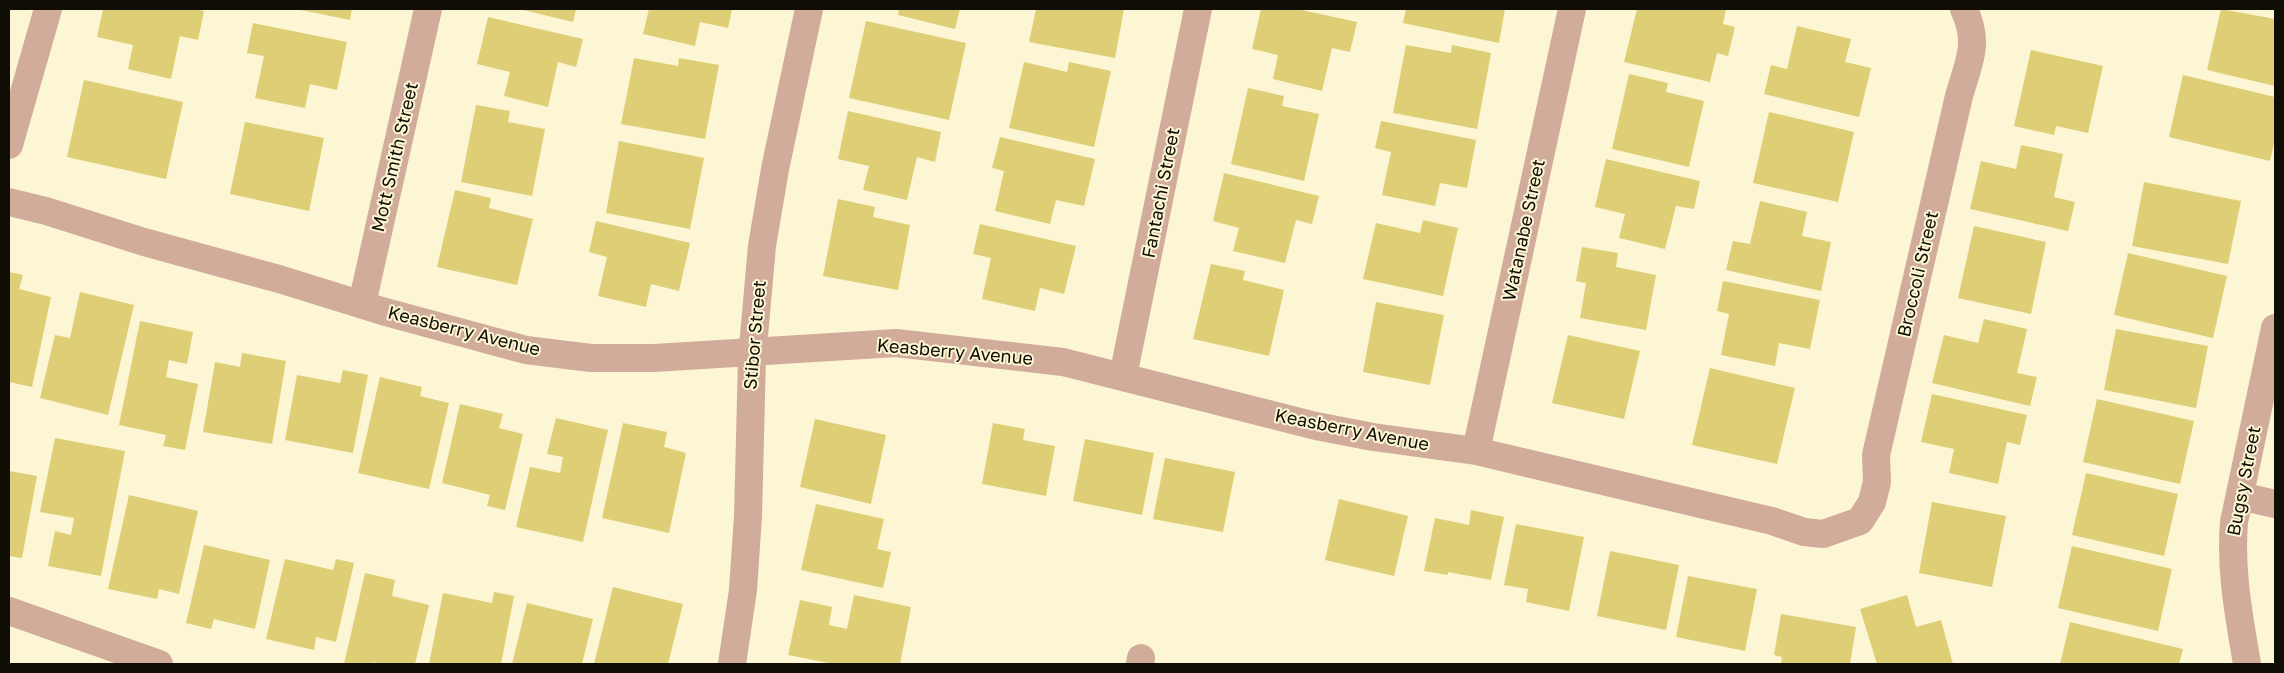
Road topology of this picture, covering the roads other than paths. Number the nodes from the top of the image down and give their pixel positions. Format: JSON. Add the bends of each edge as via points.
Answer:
{"nodes":[{"id":1,"x":48,"y":9,"type":"edge"},
{"id":2,"x":428,"y":9,"type":"edge"},
{"id":3,"x":810,"y":9,"type":"edge"},
{"id":4,"x":1198,"y":9,"type":"edge"},
{"id":5,"x":1572,"y":9,"type":"edge"},
{"id":6,"x":1964,"y":9,"type":"edge"},
{"id":7,"x":9,"y":145,"type":"edge"},
{"id":8,"x":9,"y":202,"type":"edge"},
{"id":9,"x":362,"y":304,"type":"junction"},
{"id":10,"x":2275,"y":328,"type":"edge"},
{"id":11,"x":753,"y":351,"type":"junction"},
{"id":12,"x":1123,"y":376,"type":"junction"},
{"id":13,"x":1476,"y":451,"type":"junction"},
{"id":14,"x":2240,"y":496,"type":"junction"},
{"id":15,"x":2275,"y":504,"type":"edge"},
{"id":16,"x":1842,"y":528,"type":"joint"},
{"id":17,"x":9,"y":611,"type":"edge"},
{"id":18,"x":158,"y":664,"type":"edge"},
{"id":19,"x":732,"y":664,"type":"edge"},
{"id":20,"x":2247,"y":664,"type":"edge"}],
"edges":[{"from":1,"to":7,"type":"street"},
{"from":2,"to":9,"type":"street","name":"Mott Smith Street"},
{"from":3,"to":11,"type":"street","name":"Stibor Street","via":[[775,169],[762,246]]},
{"from":4,"to":12,"type":"street","name":"Fantachi Street"},
{"from":5,"to":13,"type":"street","name":"Watanabe Street"},
{"from":6,"to":16,"type":"street","name":"Broccoli Street","via":[[1972,26],[1973,48],[1876,456],[1877,482],[1872,502],[1860,521]]},
{"from":8,"to":9,"type":"street","name":"Keasberry Avenue"},
{"from":9,"to":11,"type":"street","name":"Keasberry Avenue","via":[[526,350],[591,358],[654,358]]},
{"from":10,"to":14,"type":"street","name":"Bugsy Street"},
{"from":11,"to":12,"type":"street","name":"Keasberry Avenue","via":[[896,343],[1064,362]]},
{"from":11,"to":19,"type":"street","name":"Stibor Street","via":[[748,516],[743,590]]},
{"from":12,"to":13,"type":"street","name":"Keasberry Avenue","via":[[1316,426]]},
{"from":13,"to":16,"type":"street","name":"Keasberry Avenue","via":[[1772,521],[1804,532],[1823,534]]},
{"from":14,"to":15,"type":"street"},
{"from":14,"to":20,"type":"street","name":"Bugsy Street","via":[[2232,548],[2234,584]]},
{"from":17,"to":18,"type":"street"}]}
